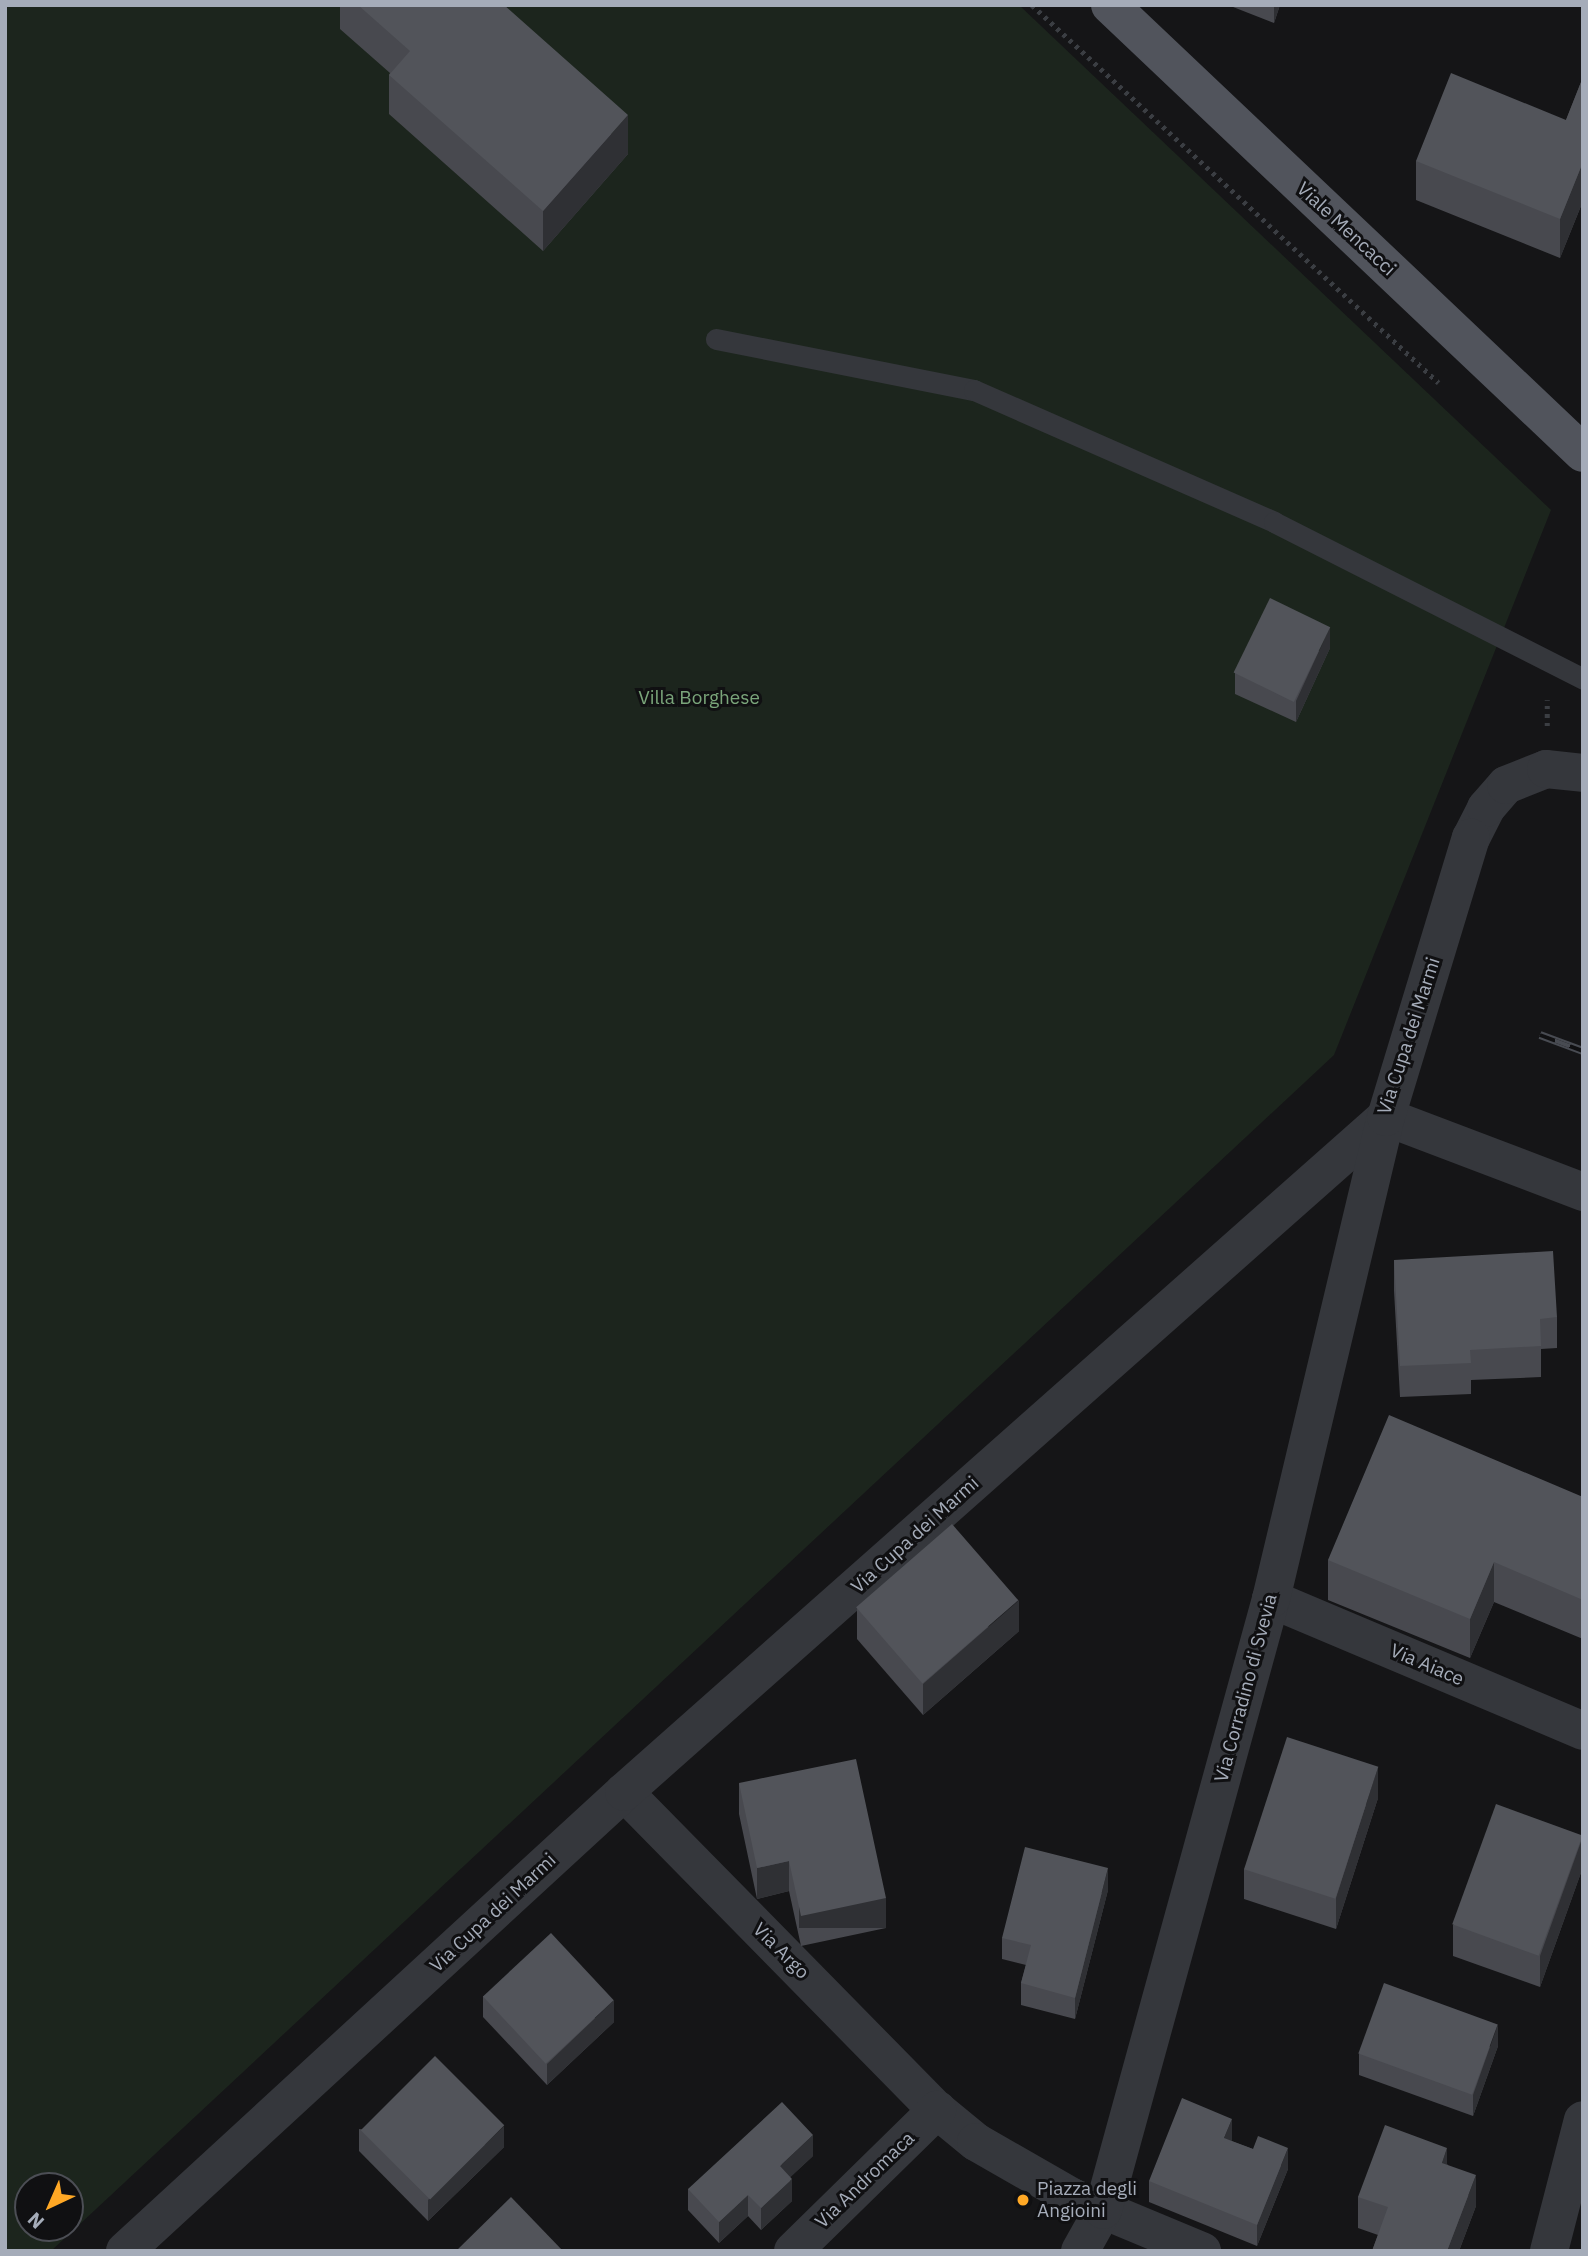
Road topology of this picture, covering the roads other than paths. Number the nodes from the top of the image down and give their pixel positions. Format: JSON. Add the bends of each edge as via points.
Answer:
{"nodes":[{"id":1,"x":1110,"y":5,"type":"edge"},
{"id":2,"x":716,"y":339,"type":"dead end"},
{"id":3,"x":1583,"y":453,"type":"edge"},
{"id":4,"x":1583,"y":679,"type":"edge"},
{"id":5,"x":1565,"y":771,"type":"edge"},
{"id":6,"x":1386,"y":1117,"type":"junction"},
{"id":7,"x":1583,"y":1192,"type":"edge"},
{"id":8,"x":1271,"y":1600,"type":"junction"},
{"id":9,"x":1583,"y":1731,"type":"edge"},
{"id":10,"x":624,"y":1792,"type":"junction"},
{"id":11,"x":937,"y":2110,"type":"junction"},
{"id":12,"x":1583,"y":2120,"type":"edge"},
{"id":13,"x":1574,"y":2184,"type":"edge"},
{"id":14,"x":1103,"y":2210,"type":"junction"},
{"id":15,"x":125,"y":2251,"type":"edge"},
{"id":16,"x":793,"y":2251,"type":"edge"},
{"id":17,"x":1080,"y":2251,"type":"edge"},
{"id":18,"x":1202,"y":2251,"type":"edge"},
{"id":19,"x":1549,"y":2251,"type":"edge"}],
"edges":[{"from":1,"to":3,"type":"main road","name":"Viale Mencacci"},
{"from":2,"to":4,"type":"lane","via":[[974,390],[1274,522]]},
{"from":5,"to":6,"type":"street","name":"Via Cupa dei Marmi","bridge":true,"via":[[1506,786],[1486,808],[1471,838]]},
{"from":6,"to":7,"type":"street"},
{"from":6,"to":8,"type":"street","name":"Via Corradino di Svevia"},
{"from":6,"to":10,"type":"street","name":"Via Cupa dei Marmi"},
{"from":8,"to":9,"type":"street","name":"Via Aiace"},
{"from":8,"to":14,"type":"street","name":"Via Corradino di Svevia"},
{"from":10,"to":11,"type":"street","name":"Via Argo"},
{"from":10,"to":15,"type":"street","name":"Via Cupa dei Marmi"},
{"from":11,"to":14,"type":"street","via":[[1013,2165]]},
{"from":11,"to":16,"type":"street","name":"Via Andromaca"},
{"from":12,"to":13,"type":"street"},
{"from":13,"to":19,"type":"street"},
{"from":14,"to":17,"type":"street","name":"Via Corradino di Svevia"},
{"from":14,"to":18,"type":"street"}]}
